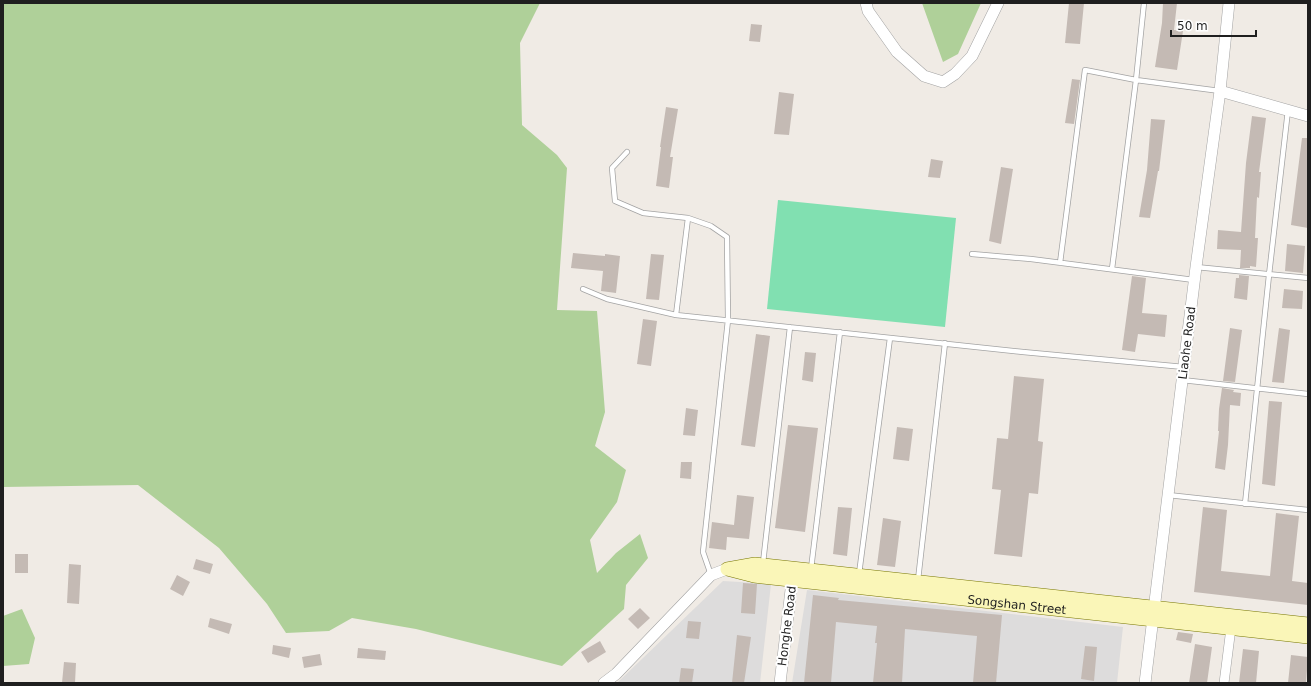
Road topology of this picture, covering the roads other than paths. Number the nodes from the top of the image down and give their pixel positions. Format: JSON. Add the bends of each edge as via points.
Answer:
{"nodes":[{"id":1,"x":866,"y":3,"type":"edge"},
{"id":2,"x":998,"y":3,"type":"edge"},
{"id":3,"x":1144,"y":3,"type":"edge"},
{"id":4,"x":1229,"y":3,"type":"edge"},
{"id":5,"x":1136,"y":80,"type":"junction"},
{"id":6,"x":1220,"y":91,"type":"junction"},
{"id":7,"x":1288,"y":110,"type":"junction"},
{"id":8,"x":1308,"y":116,"type":"edge"},
{"id":9,"x":627,"y":152,"type":"dead end"},
{"id":10,"x":688,"y":218,"type":"junction"},
{"id":11,"x":972,"y":254,"type":"dead end"},
{"id":12,"x":1060,"y":263,"type":"junction"},
{"id":13,"x":1196,"y":267,"type":"junction"},
{"id":14,"x":1112,"y":269,"type":"junction"},
{"id":15,"x":1269,"y":274,"type":"junction"},
{"id":16,"x":1308,"y":278,"type":"edge"},
{"id":17,"x":1194,"y":280,"type":"junction"},
{"id":18,"x":583,"y":289,"type":"dead end"},
{"id":19,"x":676,"y":314,"type":"junction"},
{"id":20,"x":728,"y":320,"type":"junction"},
{"id":21,"x":790,"y":327,"type":"junction"},
{"id":22,"x":840,"y":332,"type":"junction"},
{"id":23,"x":890,"y":338,"type":"junction"},
{"id":24,"x":944,"y":343,"type":"junction"},
{"id":25,"x":1184,"y":367,"type":"junction"},
{"id":26,"x":1182,"y":380,"type":"junction"},
{"id":27,"x":1258,"y":388,"type":"junction"},
{"id":28,"x":1308,"y":394,"type":"edge"},
{"id":29,"x":1168,"y":495,"type":"junction"},
{"id":30,"x":1245,"y":504,"type":"junction"},
{"id":31,"x":1308,"y":510,"type":"edge"},
{"id":32,"x":763,"y":565,"type":"junction"},
{"id":33,"x":727,"y":569,"type":"junction"},
{"id":34,"x":811,"y":570,"type":"junction"},
{"id":35,"x":711,"y":575,"type":"junction"},
{"id":36,"x":793,"y":575,"type":"junction"},
{"id":37,"x":859,"y":576,"type":"junction"},
{"id":38,"x":918,"y":582,"type":"junction"},
{"id":39,"x":1153,"y":614,"type":"junction"},
{"id":40,"x":1308,"y":624,"type":"edge"},
{"id":41,"x":1231,"y":628,"type":"junction"},
{"id":42,"x":1308,"y":636,"type":"edge"},
{"id":43,"x":604,"y":683,"type":"edge"},
{"id":44,"x":780,"y":683,"type":"edge"},
{"id":45,"x":1145,"y":683,"type":"edge"},
{"id":46,"x":1224,"y":683,"type":"edge"}],
"edges":[{"from":1,"to":2,"type":"street","via":[[868,11],[897,52],[924,76],[943,82],[955,74],[972,56]]},
{"from":3,"to":5,"type":"lane"},
{"from":4,"to":6,"type":"street","name":"Liaohe Road"},
{"from":5,"to":6,"type":"lane"},
{"from":5,"to":12,"type":"lane","via":[[1085,70]]},
{"from":5,"to":14,"type":"lane"},
{"from":6,"to":7,"type":"street"},
{"from":6,"to":13,"type":"street","name":"Liaohe Road"},
{"from":7,"to":8,"type":"street"},
{"from":7,"to":15,"type":"lane"},
{"from":9,"to":10,"type":"lane","via":[[612,168],[615,201],[643,213]]},
{"from":10,"to":19,"type":"lane"},
{"from":10,"to":20,"type":"lane","via":[[711,226],[727,237]]},
{"from":11,"to":12,"type":"lane"},
{"from":12,"to":14,"type":"lane"},
{"from":13,"to":15,"type":"lane"},
{"from":13,"to":17,"type":"street","name":"Liaohe Road"},
{"from":14,"to":17,"type":"lane"},
{"from":15,"to":16,"type":"lane"},
{"from":15,"to":27,"type":"lane"},
{"from":17,"to":25,"type":"street","name":"Liaohe Road"},
{"from":18,"to":19,"type":"lane","via":[[608,299]]},
{"from":19,"to":20,"type":"lane"},
{"from":20,"to":21,"type":"lane"},
{"from":20,"to":35,"type":"lane","via":[[703,552]]},
{"from":21,"to":22,"type":"lane"},
{"from":21,"to":32,"type":"lane"},
{"from":22,"to":23,"type":"lane"},
{"from":22,"to":34,"type":"lane"},
{"from":23,"to":24,"type":"lane"},
{"from":23,"to":37,"type":"lane"},
{"from":24,"to":25,"type":"lane"},
{"from":24,"to":38,"type":"lane"},
{"from":25,"to":26,"type":"street","name":"Liaohe Road"},
{"from":26,"to":27,"type":"lane"},
{"from":26,"to":29,"type":"street","name":"Liaohe Road"},
{"from":27,"to":28,"type":"lane"},
{"from":27,"to":30,"type":"lane"},
{"from":29,"to":30,"type":"lane"},
{"from":29,"to":39,"type":"street","name":"Liaohe Road"},
{"from":30,"to":31,"type":"lane"},
{"from":32,"to":33,"type":"main road","name":"Songshan Street"},
{"from":32,"to":36,"type":"main road","name":"Songshan Street"},
{"from":33,"to":35,"type":"street","name":"Songshan Street"},
{"from":33,"to":36,"type":"main road","name":"Songshan Street","via":[[754,576]]},
{"from":34,"to":36,"type":"main road","name":"Songshan Street"},
{"from":34,"to":37,"type":"main road","name":"Songshan Street"},
{"from":35,"to":43,"type":"street","via":[[616,674]]},
{"from":36,"to":39,"type":"main road","name":"Songshan Street"},
{"from":36,"to":44,"type":"street","name":"Honghe Road"},
{"from":37,"to":38,"type":"main road","name":"Songshan Street"},
{"from":38,"to":39,"type":"main road","name":"Songshan Street"},
{"from":39,"to":40,"type":"main road","name":"Songshan Street"},
{"from":39,"to":41,"type":"main road","name":"Songshan Street"},
{"from":39,"to":45,"type":"street","name":"Liaohe Road"},
{"from":41,"to":42,"type":"main road","name":"Songshan Street"},
{"from":41,"to":46,"type":"street"}]}
